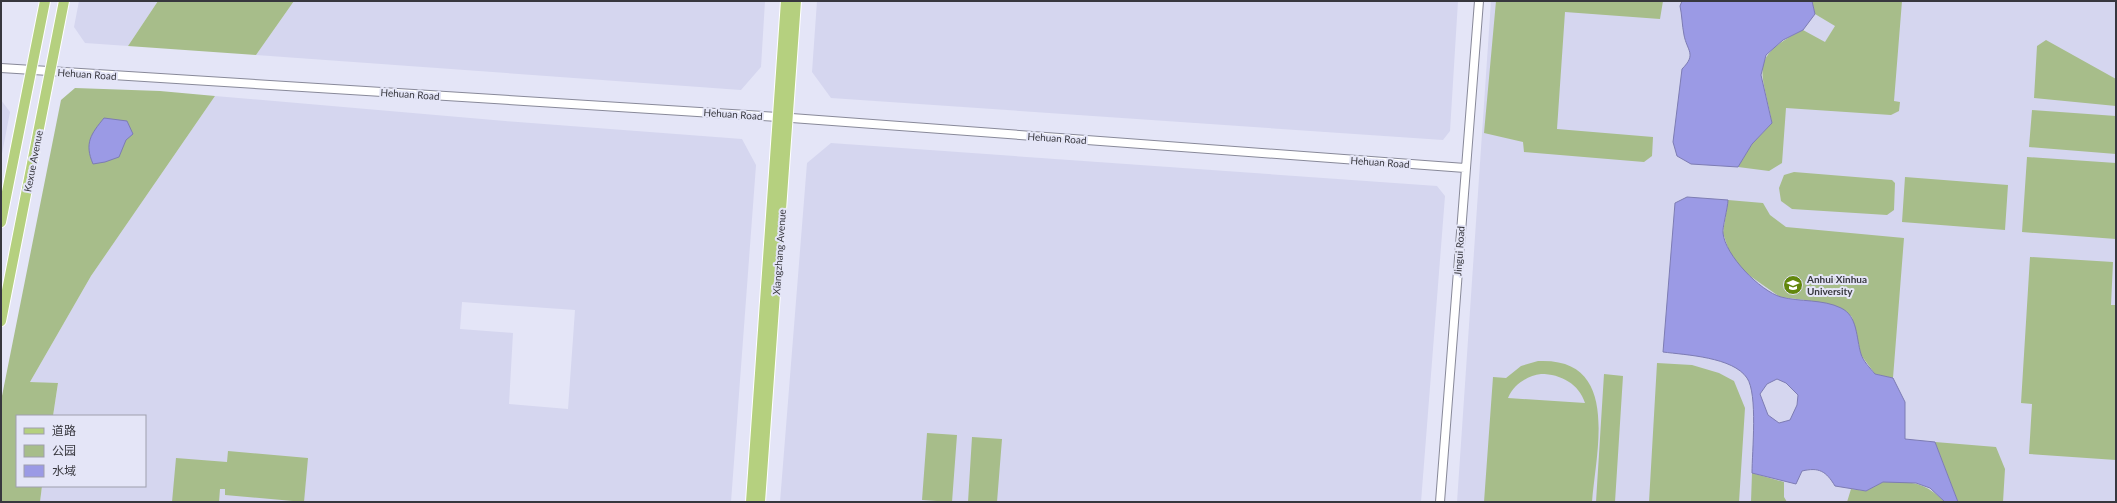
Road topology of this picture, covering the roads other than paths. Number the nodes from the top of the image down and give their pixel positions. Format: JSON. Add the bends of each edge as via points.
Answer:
{"nodes":[{"id":1,"x":45,"y":1,"type":"edge"},
{"id":2,"x":64,"y":1,"type":"edge"},
{"id":3,"x":786,"y":1,"type":"edge"},
{"id":4,"x":796,"y":1,"type":"edge"},
{"id":5,"x":1479,"y":1,"type":"edge"},
{"id":6,"x":1,"y":68,"type":"edge"},
{"id":7,"x":30,"y":70,"type":"junction"},
{"id":8,"x":50,"y":71,"type":"junction"},
{"id":9,"x":778,"y":117,"type":"junction"},
{"id":10,"x":789,"y":118,"type":"junction"},
{"id":11,"x":1465,"y":168,"type":"junction"},
{"id":12,"x":1,"y":222,"type":"edge"},
{"id":13,"x":1,"y":321,"type":"edge"},
{"id":14,"x":751,"y":502,"type":"edge"},
{"id":15,"x":760,"y":502,"type":"edge"},
{"id":16,"x":1440,"y":502,"type":"edge"}],
"edges":[{"from":1,"to":7,"type":"main road","name":"Kexue Avenue"},
{"from":2,"to":8,"type":"main road","name":"Kexue Avenue"},
{"from":3,"to":9,"type":"main road","name":"Xiangzhang Avenue"},
{"from":4,"to":10,"type":"main road","name":"Xiangzhang Avenue"},
{"from":5,"to":11,"type":"street","name":"Jingui Road"},
{"from":6,"to":7,"type":"street","name":"Hehuan Road"},
{"from":7,"to":8,"type":"street","name":"Hehuan Road"},
{"from":7,"to":12,"type":"main road","name":"Kexue Avenue"},
{"from":8,"to":9,"type":"street","name":"Hehuan Road"},
{"from":8,"to":13,"type":"main road","name":"Kexue Avenue"},
{"from":9,"to":10,"type":"street","name":"Hehuan Road"},
{"from":9,"to":14,"type":"main road","name":"Xiangzhang Avenue"},
{"from":10,"to":11,"type":"street","name":"Hehuan Road"},
{"from":10,"to":15,"type":"main road","name":"Xiangzhang Avenue"},
{"from":11,"to":16,"type":"street","name":"Jingui Road"}]}
